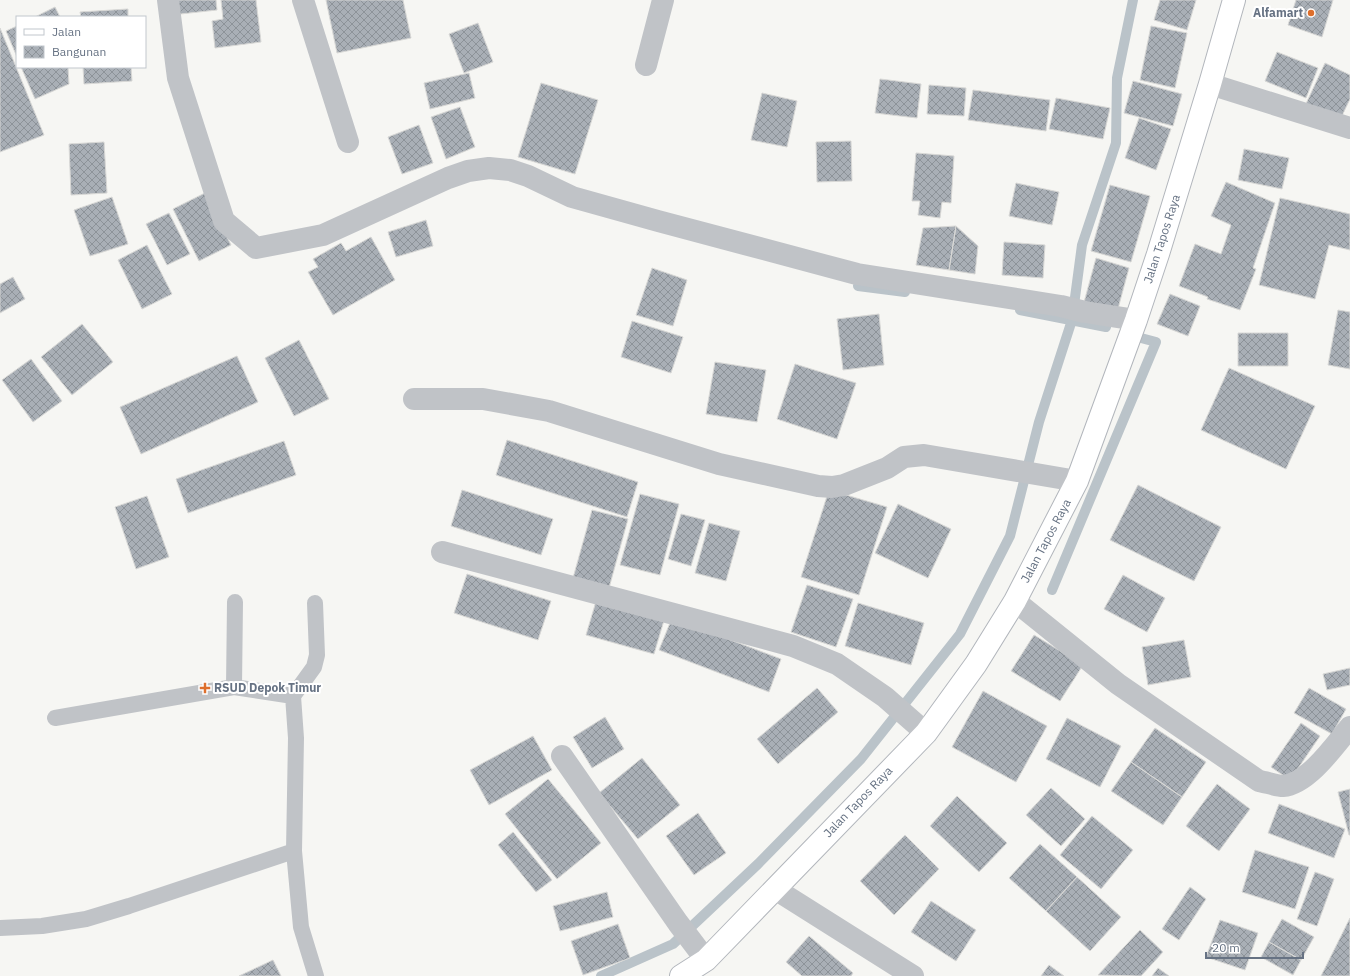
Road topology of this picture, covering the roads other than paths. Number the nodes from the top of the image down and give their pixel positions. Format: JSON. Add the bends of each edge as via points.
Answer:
{"nodes":[{"id":1,"x":168,"y":0,"type":"edge"},
{"id":2,"x":303,"y":0,"type":"edge"},
{"id":3,"x":663,"y":0,"type":"edge"},
{"id":4,"x":1234,"y":0,"type":"edge"},
{"id":5,"x":646,"y":65,"type":"dead end"},
{"id":6,"x":1210,"y":84,"type":"junction"},
{"id":7,"x":1350,"y":128,"type":"edge"},
{"id":8,"x":348,"y":142,"type":"dead end"},
{"id":9,"x":1136,"y":320,"type":"junction"},
{"id":10,"x":414,"y":399,"type":"dead end"},
{"id":11,"x":1077,"y":481,"type":"junction"},
{"id":12,"x":442,"y":552,"type":"dead end"},
{"id":13,"x":1015,"y":601,"type":"junction"},
{"id":14,"x":235,"y":602,"type":"dead end"},
{"id":15,"x":315,"y":603,"type":"dead end"},
{"id":16,"x":234,"y":687,"type":"junction"},
{"id":17,"x":293,"y":696,"type":"junction"},
{"id":18,"x":54,"y":718,"type":"dead end"},
{"id":19,"x":1350,"y":727,"type":"edge"},
{"id":20,"x":920,"y":728,"type":"junction"},
{"id":21,"x":562,"y":756,"type":"dead end"},
{"id":22,"x":294,"y":851,"type":"junction"},
{"id":23,"x":775,"y":889,"type":"junction"},
{"id":24,"x":0,"y":928,"type":"edge"},
{"id":25,"x":700,"y":953,"type":"junction"},
{"id":26,"x":316,"y":976,"type":"edge"},
{"id":27,"x":681,"y":976,"type":"edge"},
{"id":28,"x":913,"y":976,"type":"edge"}],
"edges":[{"from":1,"to":9,"type":"street","via":[[178,78],[224,221],[256,248],[323,235],[448,178],[468,171],[489,168],[510,170],[572,197],[658,222],[857,274]]},
{"from":2,"to":8,"type":"street"},
{"from":3,"to":5,"type":"street"},
{"from":4,"to":6,"type":"main road","name":"Jalan Tapos Raya"},
{"from":6,"to":7,"type":"street"},
{"from":6,"to":9,"type":"main road","name":"Jalan Tapos Raya"},
{"from":9,"to":11,"type":"main road","name":"Jalan Tapos Raya"},
{"from":10,"to":11,"type":"street","via":[[483,399],[549,411],[719,464],[818,486],[844,485],[887,468],[904,457],[924,455]]},
{"from":11,"to":13,"type":"main road","name":"Jalan Tapos Raya"},
{"from":12,"to":20,"type":"street","via":[[793,646],[837,664],[885,697]]},
{"from":13,"to":19,"type":"street","via":[[1118,684],[1259,781],[1283,786],[1300,780],[1319,764]]},
{"from":13,"to":20,"type":"main road","name":"Jalan Tapos Raya","via":[[976,664]]},
{"from":14,"to":16,"type":"lane"},
{"from":15,"to":17,"type":"lane","via":[[317,655],[314,667]]},
{"from":16,"to":17,"type":"lane"},
{"from":16,"to":18,"type":"lane"},
{"from":17,"to":22,"type":"lane","via":[[296,738]]},
{"from":20,"to":23,"type":"main road","name":"Jalan Tapos Raya"},
{"from":21,"to":25,"type":"street"},
{"from":22,"to":24,"type":"lane","via":[[86,918],[42,926]]},
{"from":22,"to":26,"type":"lane","via":[[301,927]]},
{"from":23,"to":25,"type":"main road","name":"Jalan Tapos Raya"},
{"from":23,"to":28,"type":"street"},
{"from":25,"to":27,"type":"main road","name":"Jalan Tapos Raya"}]}
